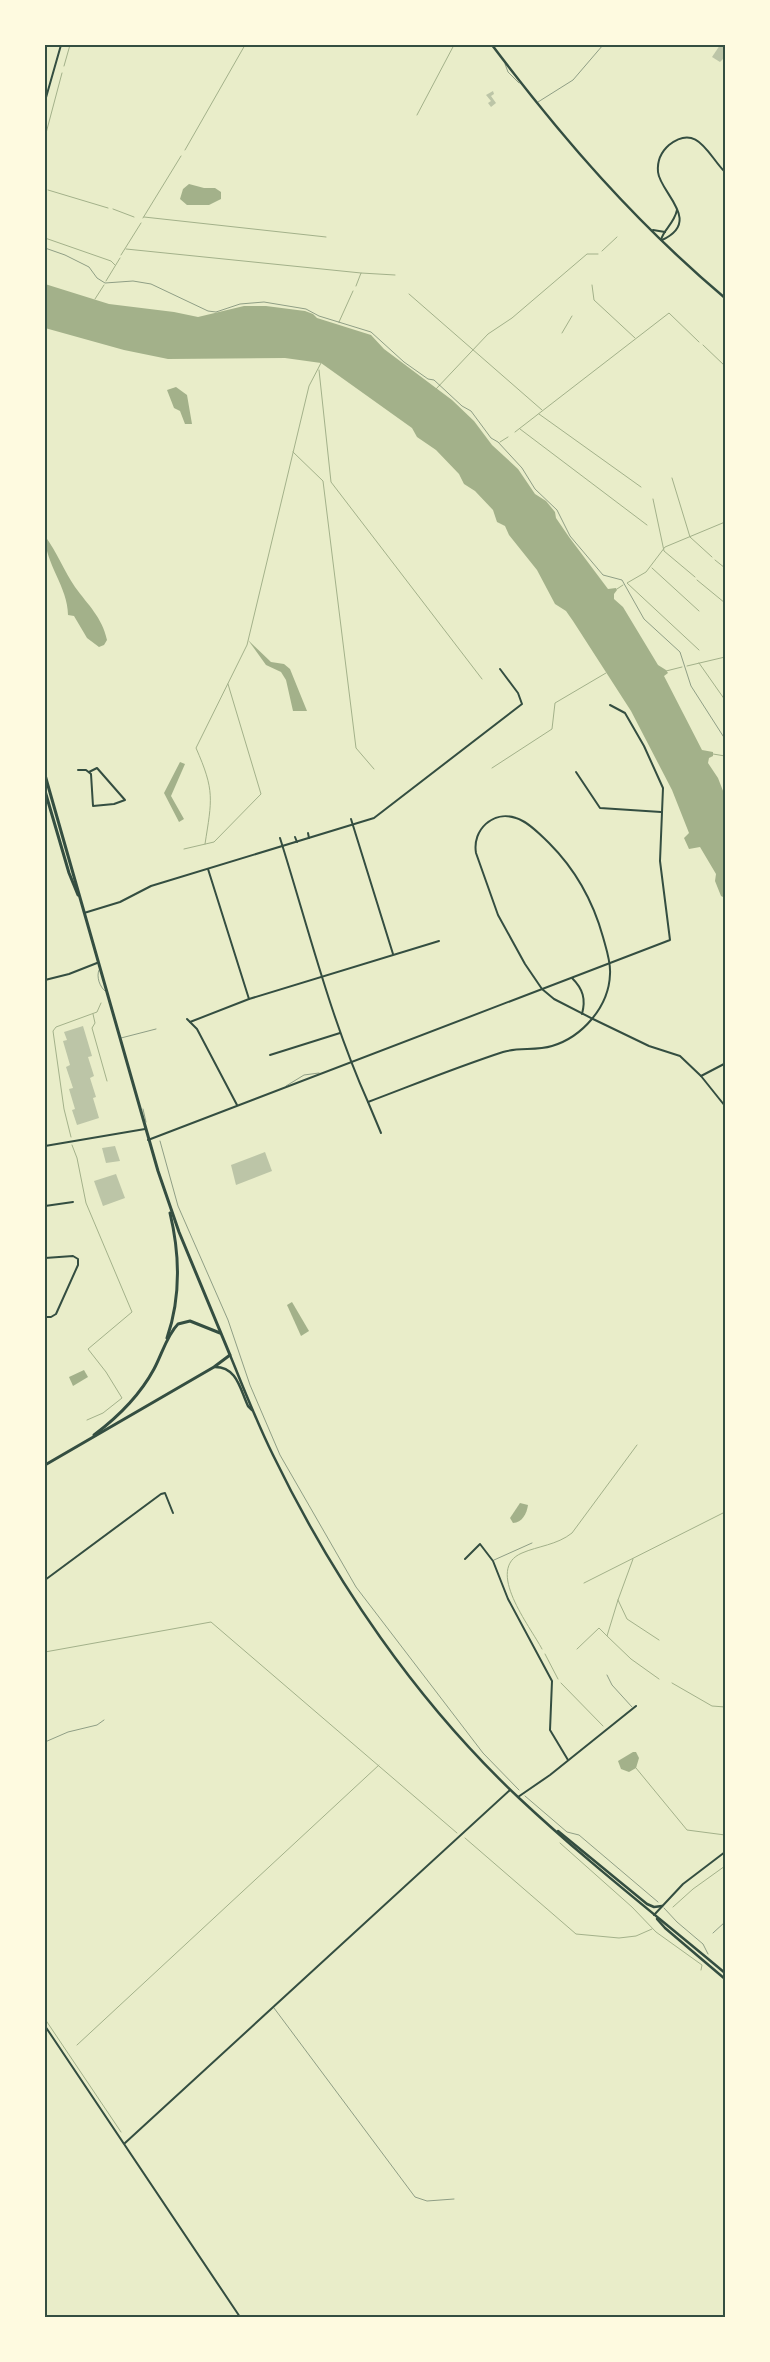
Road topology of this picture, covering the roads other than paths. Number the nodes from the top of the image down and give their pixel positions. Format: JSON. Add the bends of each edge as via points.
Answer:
{"nodes":[{"id":1,"x":61,"y":45,"type":"edge"},
{"id":2,"x":492,"y":45,"type":"edge"},
{"id":3,"x":603,"y":45,"type":"edge"},
{"id":4,"x":45,"y":101,"type":"edge"},
{"id":5,"x":537,"y":103,"type":"junction"},
{"id":6,"x":725,"y":172,"type":"edge"},
{"id":7,"x":677,"y":208,"type":"junction"},
{"id":8,"x":648,"y":228,"type":"junction"},
{"id":9,"x":665,"y":232,"type":"junction"},
{"id":10,"x":661,"y":241,"type":"junction"},
{"id":11,"x":725,"y":298,"type":"edge"},
{"id":12,"x":500,"y":669,"type":"dead end"},
{"id":13,"x":610,"y":705,"type":"dead end"},
{"id":14,"x":78,"y":770,"type":"dead end"},
{"id":15,"x":89,"y":772,"type":"junction"},
{"id":16,"x":576,"y":772,"type":"dead end"},
{"id":17,"x":45,"y":775,"type":"edge"},
{"id":18,"x":45,"y":791,"type":"edge"},
{"id":19,"x":661,"y":812,"type":"junction"},
{"id":20,"x":351,"y":819,"type":"dead end"},
{"id":21,"x":353,"y":825,"type":"junction"},
{"id":22,"x":308,"y":833,"type":"dead end"},
{"id":23,"x":295,"y":836,"type":"dead end"},
{"id":24,"x":280,"y":838,"type":"dead end"},
{"id":25,"x":309,"y":838,"type":"junction"},
{"id":26,"x":297,"y":842,"type":"junction"},
{"id":27,"x":282,"y":846,"type":"junction"},
{"id":28,"x":208,"y":869,"type":"junction"},
{"id":29,"x":80,"y":900,"type":"junction"},
{"id":30,"x":84,"y":914,"type":"junction"},
{"id":31,"x":439,"y":941,"type":"dead end"},
{"id":32,"x":393,"y":954,"type":"junction"},
{"id":33,"x":98,"y":963,"type":"junction"},
{"id":34,"x":609,"y":963,"type":"junction"},
{"id":35,"x":322,"y":976,"type":"junction"},
{"id":36,"x":571,"y":978,"type":"junction"},
{"id":37,"x":45,"y":980,"type":"edge"},
{"id":38,"x":542,"y":989,"type":"junction"},
{"id":39,"x":249,"y":999,"type":"junction"},
{"id":40,"x":582,"y":1014,"type":"junction"},
{"id":41,"x":187,"y":1019,"type":"dead end"},
{"id":42,"x":593,"y":1020,"type":"junction"},
{"id":43,"x":190,"y":1022,"type":"junction"},
{"id":44,"x":156,"y":1029,"type":"dead end"},
{"id":45,"x":340,"y":1033,"type":"junction"},
{"id":46,"x":119,"y":1038,"type":"junction"},
{"id":47,"x":270,"y":1055,"type":"dead end"},
{"id":48,"x":350,"y":1062,"type":"junction"},
{"id":49,"x":724,"y":1064,"type":"edge"},
{"id":50,"x":701,"y":1076,"type":"junction"},
{"id":51,"x":368,"y":1102,"type":"junction"},
{"id":52,"x":237,"y":1105,"type":"junction"},
{"id":53,"x":725,"y":1106,"type":"edge"},
{"id":54,"x":145,"y":1129,"type":"junction"},
{"id":55,"x":382,"y":1133,"type":"dead end"},
{"id":56,"x":148,"y":1140,"type":"junction"},
{"id":57,"x":45,"y":1146,"type":"edge"},
{"id":58,"x":166,"y":1196,"type":"junction"},
{"id":59,"x":73,"y":1202,"type":"dead end"},
{"id":60,"x":45,"y":1206,"type":"edge"},
{"id":61,"x":45,"y":1258,"type":"edge"},
{"id":62,"x":45,"y":1317,"type":"edge"},
{"id":63,"x":221,"y":1333,"type":"junction"},
{"id":64,"x":162,"y":1354,"type":"junction"},
{"id":65,"x":230,"y":1355,"type":"junction"},
{"id":66,"x":214,"y":1367,"type":"junction"},
{"id":67,"x":253,"y":1411,"type":"junction"},
{"id":68,"x":80,"y":1444,"type":"junction"},
{"id":69,"x":45,"y":1465,"type":"edge"},
{"id":70,"x":173,"y":1513,"type":"dead end"},
{"id":71,"x":532,"y":1544,"type":"dead end"},
{"id":72,"x":465,"y":1559,"type":"dead end"},
{"id":73,"x":493,"y":1561,"type":"junction"},
{"id":74,"x":45,"y":1580,"type":"edge"},
{"id":75,"x":607,"y":1675,"type":"dead end"},
{"id":76,"x":635,"y":1707,"type":"joint"},
{"id":77,"x":104,"y":1720,"type":"dead end"},
{"id":78,"x":45,"y":1742,"type":"edge"},
{"id":79,"x":568,"y":1760,"type":"junction"},
{"id":80,"x":511,"y":1789,"type":"junction"},
{"id":81,"x":518,"y":1797,"type":"junction"},
{"id":82,"x":546,"y":1822,"type":"junction"},
{"id":83,"x":725,"y":1852,"type":"edge"},
{"id":84,"x":662,"y":1906,"type":"junction"},
{"id":85,"x":654,"y":1916,"type":"junction"},
{"id":86,"x":725,"y":1922,"type":"edge"},
{"id":87,"x":713,"y":1933,"type":"dead end"},
{"id":88,"x":725,"y":1973,"type":"edge"},
{"id":89,"x":725,"y":1979,"type":"edge"},
{"id":90,"x":273,"y":2007,"type":"junction"},
{"id":91,"x":45,"y":2026,"type":"edge"},
{"id":92,"x":46,"y":2030,"type":"edge"},
{"id":93,"x":125,"y":2143,"type":"junction"},
{"id":94,"x":454,"y":2199,"type":"dead end"},
{"id":95,"x":240,"y":2317,"type":"edge"}],
"edges":[{"from":1,"to":4,"type":"street"},
{"from":2,"to":5,"type":"main road"},
{"from":3,"to":5,"type":"lane","via":[[573,80]]},
{"from":5,"to":8,"type":"main road","via":[[586,164]]},
{"from":6,"to":7,"type":"street","via":[[708,148],[696,140],[690,138],[673,142],[661,154],[658,174]]},
{"from":7,"to":9,"type":"street","via":[[673,222]]},
{"from":7,"to":10,"type":"street","via":[[677,226],[670,236]]},
{"from":8,"to":9,"type":"street"},
{"from":8,"to":10,"type":"main road"},
{"from":9,"to":10,"type":"street"},
{"from":10,"to":11,"type":"main road"},
{"from":12,"to":21,"type":"street","via":[[522,704],[377,816]]},
{"from":13,"to":19,"type":"street","via":[[624,713],[644,746],[663,788]]},
{"from":14,"to":15,"type":"street"},
{"from":15,"to":15,"type":"street","via":[[97,768],[125,800],[93,806],[93,784]]},
{"from":16,"to":19,"type":"street","via":[[600,808]]},
{"from":17,"to":29,"type":"highway"},
{"from":18,"to":29,"type":"highway"},
{"from":19,"to":34,"type":"street","via":[[660,861],[670,940]]},
{"from":20,"to":21,"type":"street"},
{"from":21,"to":25,"type":"street"},
{"from":21,"to":32,"type":"street"},
{"from":22,"to":25,"type":"street"},
{"from":23,"to":26,"type":"street"},
{"from":24,"to":27,"type":"street"},
{"from":25,"to":26,"type":"street"},
{"from":26,"to":27,"type":"street"},
{"from":27,"to":28,"type":"street"},
{"from":27,"to":35,"type":"street"},
{"from":28,"to":30,"type":"street","via":[[151,886],[120,902]]},
{"from":28,"to":39,"type":"street"},
{"from":29,"to":30,"type":"highway"},
{"from":30,"to":33,"type":"highway"},
{"from":31,"to":32,"type":"street"},
{"from":32,"to":35,"type":"street"},
{"from":33,"to":37,"type":"street"},
{"from":33,"to":46,"type":"highway"},
{"from":34,"to":36,"type":"street"},
{"from":34,"to":38,"type":"street","via":[[592,906],[576,875],[549,843],[521,820],[495,818],[477,836],[475,847],[479,864],[498,915]]},
{"from":34,"to":42,"type":"street","via":[[609,984]]},
{"from":35,"to":39,"type":"street"},
{"from":35,"to":45,"type":"street"},
{"from":36,"to":38,"type":"street"},
{"from":36,"to":40,"type":"street","via":[[584,998]]},
{"from":38,"to":40,"type":"street"},
{"from":38,"to":48,"type":"street"},
{"from":39,"to":43,"type":"street"},
{"from":40,"to":42,"type":"street"},
{"from":41,"to":43,"type":"street"},
{"from":42,"to":50,"type":"street","via":[[649,1046],[680,1056]]},
{"from":42,"to":51,"type":"street","via":[[576,1034],[552,1046],[505,1051]]},
{"from":43,"to":52,"type":"street","via":[[197,1029]]},
{"from":44,"to":46,"type":"lane"},
{"from":45,"to":47,"type":"street"},
{"from":45,"to":48,"type":"street"},
{"from":46,"to":54,"type":"highway"},
{"from":48,"to":51,"type":"street"},
{"from":48,"to":52,"type":"street"},
{"from":49,"to":50,"type":"street"},
{"from":50,"to":53,"type":"street"},
{"from":51,"to":55,"type":"street"},
{"from":52,"to":56,"type":"street"},
{"from":54,"to":56,"type":"highway"},
{"from":54,"to":57,"type":"street"},
{"from":56,"to":58,"type":"highway"},
{"from":58,"to":63,"type":"highway"},
{"from":58,"to":64,"type":"highway","via":[[175,1234],[178,1272],[174,1313]]},
{"from":59,"to":60,"type":"street"},
{"from":61,"to":62,"type":"street","via":[[74,1256],[78,1259],[56,1314]]},
{"from":63,"to":64,"type":"highway","via":[[190,1321],[178,1324]]},
{"from":63,"to":65,"type":"highway"},
{"from":64,"to":68,"type":"highway","via":[[124,1409]]},
{"from":65,"to":66,"type":"highway"},
{"from":65,"to":67,"type":"main road"},
{"from":66,"to":67,"type":"main road","via":[[232,1371]]},
{"from":66,"to":68,"type":"highway"},
{"from":67,"to":80,"type":"main road","via":[[274,1458],[351,1593],[419,1687]]},
{"from":68,"to":69,"type":"highway"},
{"from":70,"to":74,"type":"street","via":[[165,1493],[161,1494]]},
{"from":71,"to":73,"type":"lane"},
{"from":72,"to":73,"type":"street","via":[[480,1544]]},
{"from":73,"to":79,"type":"street","via":[[508,1599],[552,1681],[550,1730]]},
{"from":75,"to":76,"type":"lane","via":[[614,1687]]},
{"from":76,"to":79,"type":"street"},
{"from":77,"to":78,"type":"lane"},
{"from":79,"to":81,"type":"street"},
{"from":80,"to":81,"type":"main road"},
{"from":80,"to":90,"type":"street"},
{"from":81,"to":82,"type":"main road"},
{"from":82,"to":84,"type":"main road","via":[[647,1904]]},
{"from":82,"to":85,"type":"main road"},
{"from":83,"to":84,"type":"street","via":[[683,1884]]},
{"from":84,"to":85,"type":"street"},
{"from":85,"to":88,"type":"main road"},
{"from":85,"to":89,"type":"main road"},
{"from":86,"to":87,"type":"lane"},
{"from":90,"to":93,"type":"street"},
{"from":90,"to":94,"type":"lane","via":[[415,2197],[427,2202]]},
{"from":91,"to":92,"type":"street"},
{"from":92,"to":93,"type":"street"},
{"from":93,"to":95,"type":"street"}]}
